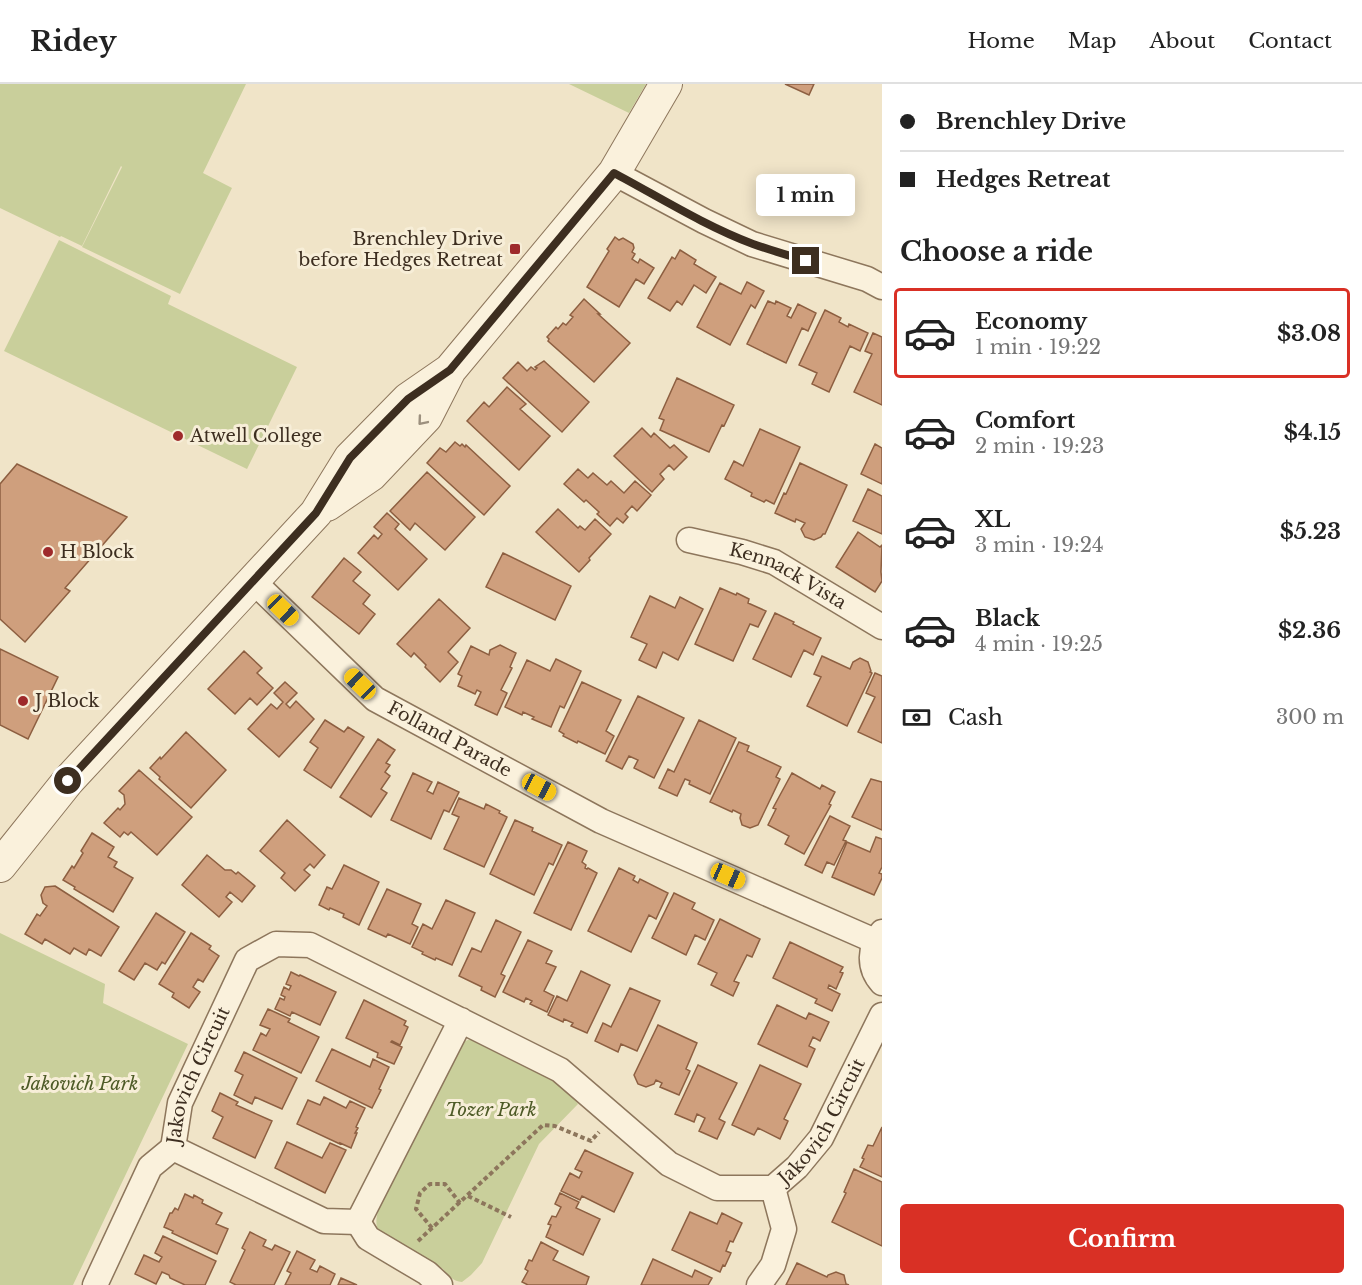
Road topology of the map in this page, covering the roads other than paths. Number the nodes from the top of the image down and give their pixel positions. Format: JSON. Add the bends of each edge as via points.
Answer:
{"nodes":[{"id":1,"x":666,"y":84,"type":"edge"},
{"id":2,"x":614,"y":173,"type":"junction"},
{"id":3,"x":882,"y":287,"type":"edge"},
{"id":4,"x":689,"y":540,"type":"dead end"},
{"id":5,"x":252,"y":580,"type":"junction"},
{"id":6,"x":882,"y":627,"type":"edge"},
{"id":7,"x":0,"y":866,"type":"edge"},
{"id":8,"x":879,"y":936,"type":"edge"},
{"id":9,"x":882,"y":983,"type":"edge"},
{"id":10,"x":882,"y":1015,"type":"edge"},
{"id":11,"x":461,"y":1020,"type":"junction"},
{"id":12,"x":173,"y":1148,"type":"junction"},
{"id":13,"x":772,"y":1188,"type":"junction"},
{"id":14,"x":358,"y":1222,"type":"junction"},
{"id":15,"x":95,"y":1285,"type":"edge"},
{"id":16,"x":440,"y":1285,"type":"edge"},
{"id":17,"x":759,"y":1285,"type":"edge"}],
"edges":[{"from":1,"to":2,"type":"street"},
{"from":2,"to":3,"type":"street","via":[[753,244]]},
{"from":2,"to":5,"type":"street","via":[[450,370],[426,417],[350,458],[316,513]]},
{"from":4,"to":6,"type":"street","name":"Kennack Vista","via":[[774,562]]},
{"from":5,"to":7,"type":"street","via":[[68,781]]},
{"from":5,"to":8,"type":"street","name":"Folland Parade","via":[[375,699],[601,820]]},
{"from":8,"to":9,"type":"street","via":[[872,953],[872,967]]},
{"from":10,"to":13,"type":"street","name":"Jakovich Circuit","via":[[821,1138],[797,1167]]},
{"from":11,"to":12,"type":"street","name":"Jakovich Circuit","via":[[310,945],[276,944],[247,960],[180,1103]]},
{"from":11,"to":13,"type":"street","name":"Jakovich Circuit","via":[[560,1070],[669,1164],[717,1188]]},
{"from":11,"to":14,"type":"street"},
{"from":12,"to":14,"type":"street","name":"Jakovich Circuit","via":[[324,1221]]},
{"from":12,"to":15,"type":"street","via":[[150,1167]]},
{"from":13,"to":17,"type":"street","via":[[784,1229],[773,1265]]},
{"from":14,"to":16,"type":"street","via":[[368,1238]]}]}
